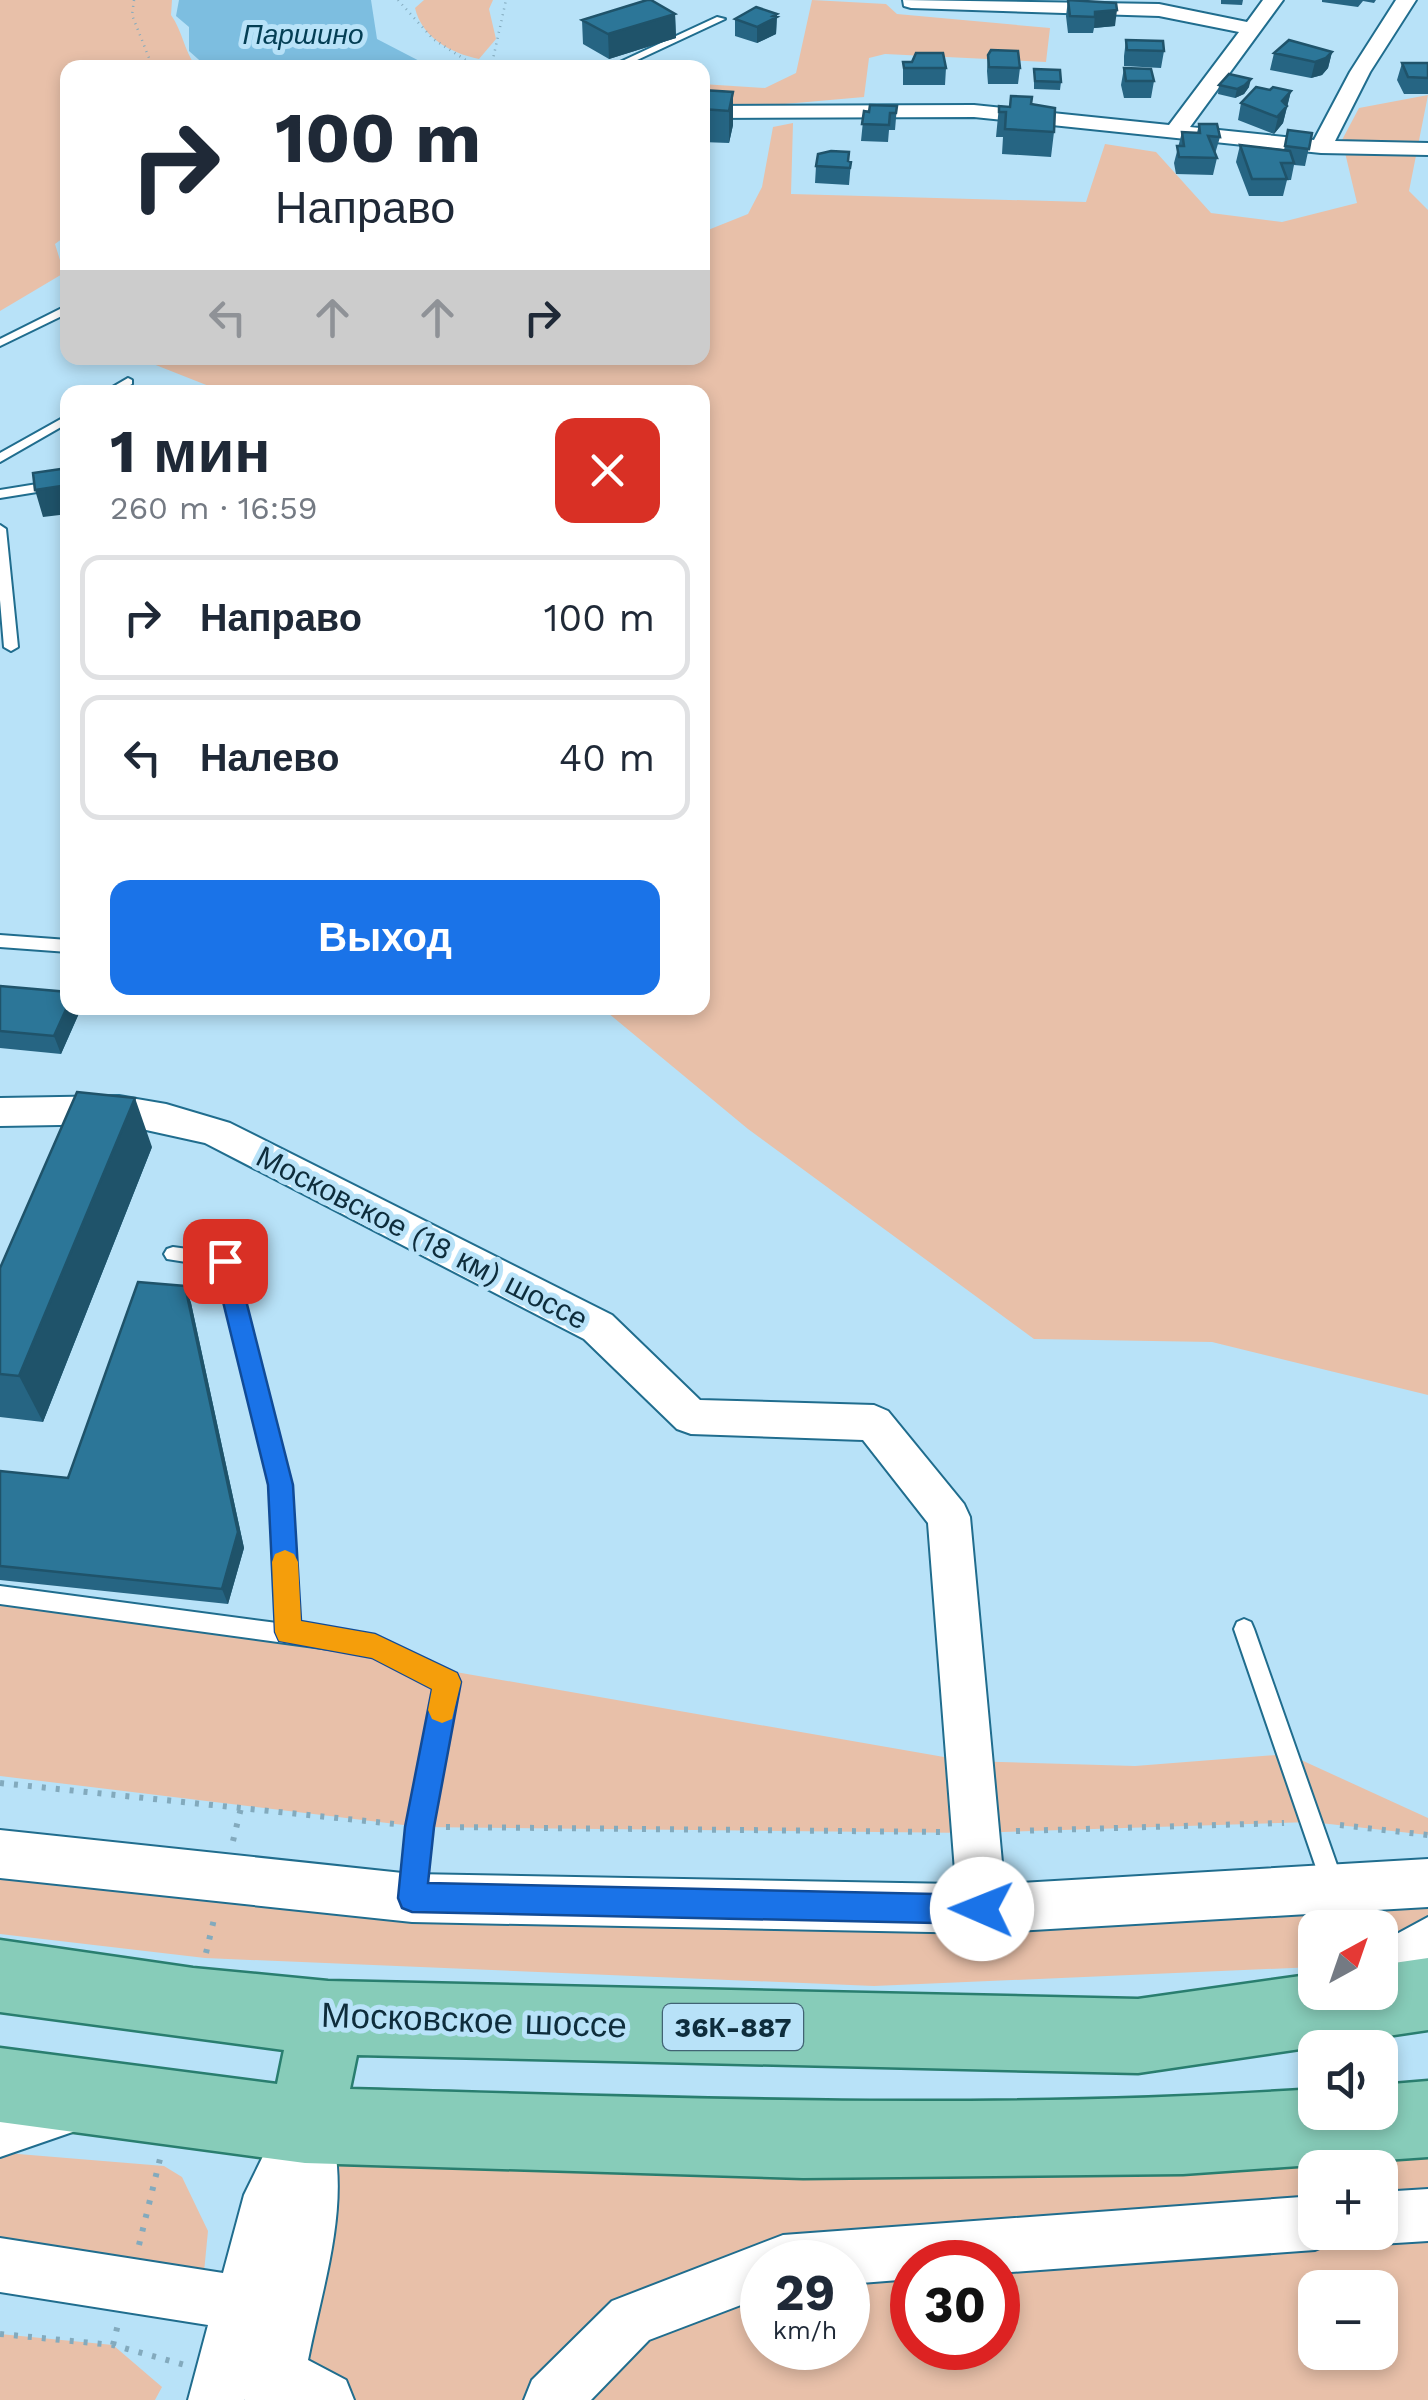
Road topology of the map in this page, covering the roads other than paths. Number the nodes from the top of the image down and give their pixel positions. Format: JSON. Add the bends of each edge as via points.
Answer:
{"nodes":[{"id":1,"x":1273,"y":0,"type":"edge"},
{"id":2,"x":1406,"y":0,"type":"edge"},
{"id":3,"x":911,"y":2,"type":"edge"},
{"id":4,"x":720,"y":20,"type":"dead end"},
{"id":5,"x":1249,"y":28,"type":"junction"},
{"id":6,"x":630,"y":60,"type":"edge"},
{"id":7,"x":710,"y":112,"type":"edge"},
{"id":8,"x":1175,"y":132,"type":"junction"},
{"id":9,"x":1321,"y":147,"type":"junction"},
{"id":10,"x":1428,"y":148,"type":"edge"},
{"id":11,"x":60,"y":312,"type":"edge"},
{"id":12,"x":0,"y":344,"type":"edge"},
{"id":13,"x":128,"y":382,"type":"dead end"},
{"id":14,"x":123,"y":385,"type":"edge"},
{"id":15,"x":60,"y":423,"type":"edge"},
{"id":16,"x":0,"y":458,"type":"edge"},
{"id":17,"x":60,"y":485,"type":"edge"},
{"id":18,"x":0,"y":494,"type":"edge"},
{"id":19,"x":0,"y":528,"type":"edge"},
{"id":20,"x":11,"y":647,"type":"dead end"},
{"id":21,"x":0,"y":940,"type":"edge"},
{"id":22,"x":60,"y":945,"type":"edge"},
{"id":23,"x":0,"y":1112,"type":"edge"},
{"id":24,"x":172,"y":1254,"type":"dead end"},
{"id":25,"x":0,"y":1595,"type":"edge"},
{"id":26,"x":1244,"y":1629,"type":"dead end"},
{"id":27,"x":288,"y":1632,"type":"junction"},
{"id":28,"x":0,"y":1854,"type":"edge"},
{"id":29,"x":1428,"y":1882,"type":"edge"},
{"id":30,"x":1335,"y":1890,"type":"junction"},
{"id":31,"x":412,"y":1898,"type":"junction"},
{"id":32,"x":982,"y":1909,"type":"junction"},
{"id":33,"x":1428,"y":1940,"type":"edge"},
{"id":34,"x":1398,"y":1960,"type":"edge"},
{"id":35,"x":0,"y":1976,"type":"edge"},
{"id":36,"x":1398,"y":1993,"type":"edge"},
{"id":37,"x":1428,"y":1994,"type":"edge"},
{"id":38,"x":1298,"y":2002,"type":"edge"},
{"id":39,"x":328,"y":2018,"type":"junction"},
{"id":40,"x":0,"y":2086,"type":"edge"},
{"id":41,"x":97,"y":2100,"type":"junction"},
{"id":42,"x":1428,"y":2118,"type":"edge"},
{"id":43,"x":306,"y":2126,"type":"junction"},
{"id":44,"x":0,"y":2131,"type":"edge"},
{"id":45,"x":1428,"y":2215,"type":"edge"},
{"id":46,"x":1398,"y":2217,"type":"edge"},
{"id":47,"x":1298,"y":2224,"type":"edge"},
{"id":48,"x":870,"y":2256,"type":"edge"},
{"id":49,"x":0,"y":2265,"type":"edge"},
{"id":50,"x":740,"y":2278,"type":"edge"},
{"id":51,"x":241,"y":2303,"type":"junction"},
{"id":52,"x":276,"y":2387,"type":"edge"},
{"id":53,"x":216,"y":2400,"type":"edge"},
{"id":54,"x":326,"y":2400,"type":"edge"},
{"id":55,"x":552,"y":2400,"type":"edge"}],
"edges":[{"from":1,"to":5,"type":"street"},
{"from":2,"to":9,"type":"street"},
{"from":3,"to":5,"type":"street","via":[[1160,10]]},
{"from":4,"to":6,"type":"lane"},
{"from":5,"to":8,"type":"street"},
{"from":7,"to":8,"type":"street","via":[[974,111]]},
{"from":8,"to":9,"type":"street"},
{"from":9,"to":10,"type":"street"},
{"from":11,"to":12,"type":"lane"},
{"from":13,"to":14,"type":"lane"},
{"from":15,"to":16,"type":"lane"},
{"from":17,"to":18,"type":"lane"},
{"from":19,"to":20,"type":"lane"},
{"from":21,"to":22,"type":"lane"},
{"from":23,"to":32,"type":"street","name":"Московское (18 км) шоссе","via":[[119,1110],[217,1133],[598,1327],[691,1417],[874,1423],[949,1518]]},
{"from":24,"to":27,"type":"lane","via":[[225,1261],[281,1485]]},
{"from":25,"to":27,"type":"lane"},
{"from":26,"to":30,"type":"lane"},
{"from":27,"to":31,"type":"lane","via":[[375,1646],[447,1682]]},
{"from":28,"to":31,"type":"street"},
{"from":29,"to":30,"type":"street"},
{"from":30,"to":32,"type":"street"},
{"from":31,"to":32,"type":"street"},
{"from":33,"to":34,"type":"street"},
{"from":35,"to":39,"type":"main road","name":"Московское шоссе","number":"36К-887"},
{"from":36,"to":37,"type":"main road","name":"Московское шоссе","number":"36К-887"},
{"from":38,"to":39,"type":"main road","name":"Московское шоссе","number":"36К-887","via":[[1138,2036]]},
{"from":39,"to":43,"type":"main road"},
{"from":40,"to":41,"type":"main road"},
{"from":41,"to":43,"type":"main road"},
{"from":41,"to":44,"type":"street"},
{"from":42,"to":43,"type":"main road","via":[[1183,2136],[803,2140]]},
{"from":43,"to":51,"type":"street","via":[[270,2195]]},
{"from":43,"to":52,"type":"street","via":[[314,2199]]},
{"from":45,"to":46,"type":"street"},
{"from":47,"to":48,"type":"street"},
{"from":49,"to":51,"type":"street"},
{"from":50,"to":55,"type":"street","via":[[631,2320]]},
{"from":51,"to":53,"type":"street"},
{"from":52,"to":54,"type":"street"}]}
